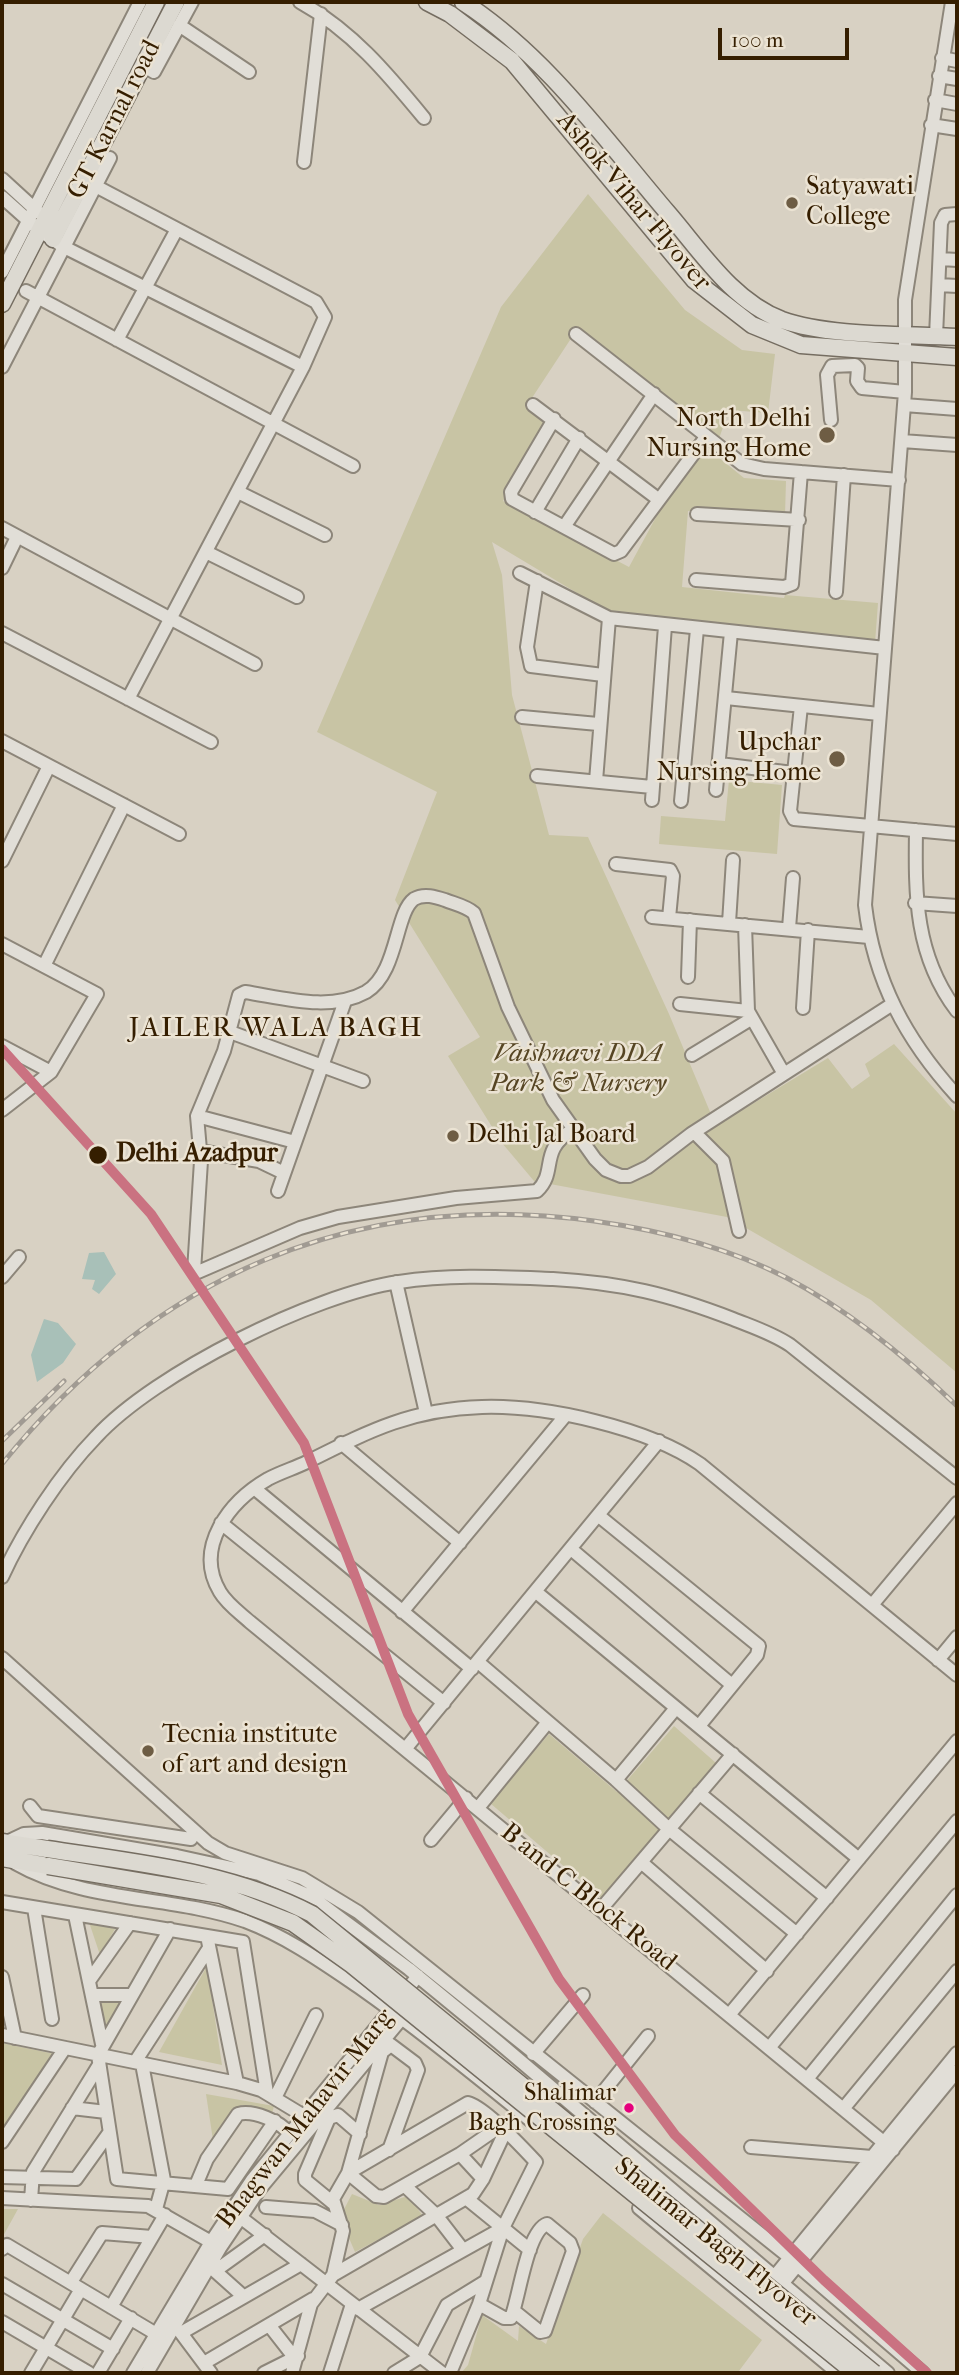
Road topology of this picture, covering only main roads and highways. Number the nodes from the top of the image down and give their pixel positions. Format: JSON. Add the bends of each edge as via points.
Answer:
{"nodes":[{"id":1,"x":156,"y":2,"type":"edge"},
{"id":2,"x":176,"y":2,"type":"edge"},
{"id":3,"x":427,"y":2,"type":"edge"},
{"id":4,"x":463,"y":2,"type":"edge"},
{"id":5,"x":49,"y":228,"type":"junction"},
{"id":6,"x":2,"y":301,"type":"edge"},
{"id":7,"x":957,"y":337,"type":"edge"},
{"id":8,"x":957,"y":356,"type":"edge"},
{"id":9,"x":4,"y":1850,"type":"edge"},
{"id":10,"x":855,"y":2373,"type":"edge"},
{"id":11,"x":873,"y":2373,"type":"edge"}],
"edges":[{"from":1,"to":5,"type":"main road","name":"GT Karnal road","via":[[85,127]]},
{"from":2,"to":5,"type":"main road","name":"GT Karnal road","via":[[90,183]]},
{"from":3,"to":8,"type":"main road","name":"Ashok Vihar Flyover","via":[[512,61],[694,280],[752,325],[795,343]]},
{"from":4,"to":7,"type":"main road","name":"Ashok Vihar Flyover","via":[[518,43],[558,84],[734,289],[762,309],[794,324]]},
{"from":5,"to":6,"type":"main road"},
{"from":9,"to":10,"type":"main road","name":"Shalimar Bagh Flyover","bridge":true,"via":[[48,1866],[222,1895],[275,1914],[314,1936]]},
{"from":9,"to":11,"type":"main road","name":"Shalimar Bagh Flyover","bridge":true,"via":[[47,1849],[221,1878],[271,1894],[319,1918]]}]}
